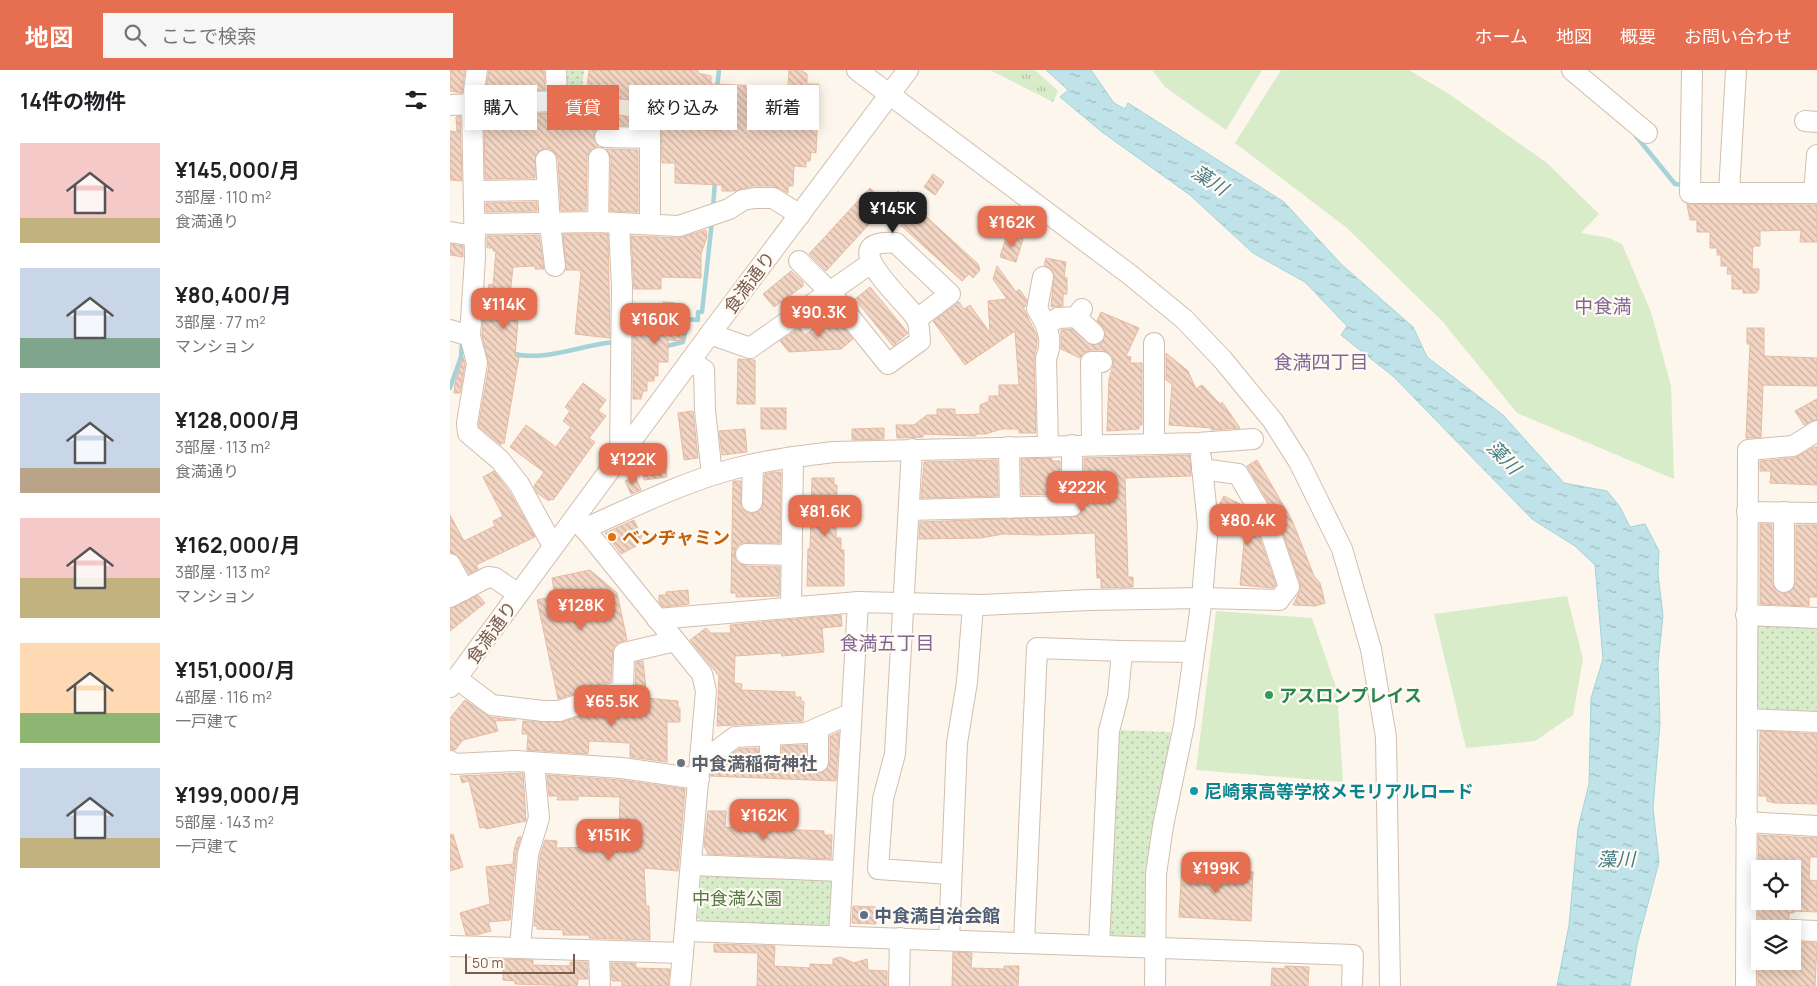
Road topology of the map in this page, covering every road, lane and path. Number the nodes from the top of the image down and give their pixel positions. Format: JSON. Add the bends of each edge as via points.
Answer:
{"nodes":[{"id":1,"x":477,"y":70,"type":"edge"},
{"id":2,"x":556,"y":70,"type":"edge"},
{"id":3,"x":857,"y":70,"type":"edge"},
{"id":4,"x":908,"y":70,"type":"edge"},
{"id":5,"x":1692,"y":70,"type":"edge"},
{"id":6,"x":1736,"y":70,"type":"edge"},
{"id":7,"x":1575,"y":71,"type":"edge"},
{"id":8,"x":475,"y":85,"type":"edge"},
{"id":9,"x":893,"y":91,"type":"junction"},
{"id":10,"x":537,"y":102,"type":"edge"},
{"id":11,"x":450,"y":105,"type":"edge"},
{"id":12,"x":465,"y":105,"type":"edge"},
{"id":13,"x":473,"y":130,"type":"edge"},
{"id":14,"x":1647,"y":133,"type":"dead end"},
{"id":15,"x":604,"y":137,"type":"dead end"},
{"id":16,"x":1817,"y":155,"type":"edge"},
{"id":17,"x":600,"y":158,"type":"dead end"},
{"id":18,"x":546,"y":160,"type":"dead end"},
{"id":19,"x":548,"y":190,"type":"junction"},
{"id":20,"x":474,"y":191,"type":"junction"},
{"id":21,"x":1730,"y":192,"type":"junction"},
{"id":22,"x":1816,"y":193,"type":"edge"},
{"id":23,"x":800,"y":215,"type":"junction"},
{"id":24,"x":598,"y":222,"type":"junction"},
{"id":25,"x":550,"y":224,"type":"junction"},
{"id":26,"x":650,"y":224,"type":"junction"},
{"id":27,"x":619,"y":225,"type":"junction"},
{"id":28,"x":475,"y":230,"type":"junction"},
{"id":29,"x":450,"y":232,"type":"edge"},
{"id":30,"x":799,"y":261,"type":"dead end"},
{"id":31,"x":871,"y":263,"type":"junction"},
{"id":32,"x":555,"y":266,"type":"dead end"},
{"id":33,"x":1043,"y":277,"type":"dead end"},
{"id":34,"x":829,"y":292,"type":"junction"},
{"id":35,"x":917,"y":319,"type":"junction"},
{"id":36,"x":1047,"y":324,"type":"junction"},
{"id":37,"x":450,"y":330,"type":"edge"},
{"id":38,"x":710,"y":334,"type":"junction"},
{"id":39,"x":1094,"y":334,"type":"dead end"},
{"id":40,"x":470,"y":336,"type":"junction"},
{"id":41,"x":1154,"y":343,"type":"dead end"},
{"id":42,"x":690,"y":361,"type":"junction"},
{"id":43,"x":1091,"y":362,"type":"dead end"},
{"id":44,"x":1817,"y":431,"type":"edge"},
{"id":45,"x":1253,"y":439,"type":"dead end"},
{"id":46,"x":1154,"y":442,"type":"junction"},
{"id":47,"x":1198,"y":443,"type":"junction"},
{"id":48,"x":1092,"y":444,"type":"junction"},
{"id":49,"x":1072,"y":445,"type":"junction"},
{"id":50,"x":1048,"y":446,"type":"junction"},
{"id":51,"x":1009,"y":448,"type":"junction"},
{"id":52,"x":912,"y":449,"type":"junction"},
{"id":53,"x":620,"y":456,"type":"junction"},
{"id":54,"x":793,"y":457,"type":"junction"},
{"id":55,"x":753,"y":465,"type":"junction"},
{"id":56,"x":1202,"y":469,"type":"junction"},
{"id":57,"x":712,"y":475,"type":"junction"},
{"id":58,"x":752,"y":502,"type":"dead end"},
{"id":59,"x":1010,"y":508,"type":"junction"},
{"id":60,"x":909,"y":510,"type":"junction"},
{"id":61,"x":1748,"y":512,"type":"junction"},
{"id":62,"x":1784,"y":512,"type":"junction"},
{"id":63,"x":1817,"y":513,"type":"edge"},
{"id":64,"x":579,"y":523,"type":"junction"},
{"id":65,"x":553,"y":546,"type":"junction"},
{"id":66,"x":746,"y":554,"type":"dead end"},
{"id":67,"x":792,"y":555,"type":"junction"},
{"id":68,"x":450,"y":564,"type":"edge"},
{"id":69,"x":1784,"y":582,"type":"dead end"},
{"id":70,"x":457,"y":594,"type":"edge"},
{"id":71,"x":518,"y":594,"type":"junction"},
{"id":72,"x":1202,"y":598,"type":"junction"},
{"id":73,"x":858,"y":602,"type":"junction"},
{"id":74,"x":904,"y":603,"type":"junction"},
{"id":75,"x":973,"y":605,"type":"junction"},
{"id":76,"x":791,"y":607,"type":"junction"},
{"id":77,"x":1746,"y":615,"type":"junction"},
{"id":78,"x":1817,"y":618,"type":"edge"},
{"id":79,"x":657,"y":619,"type":"junction"},
{"id":80,"x":674,"y":641,"type":"junction"},
{"id":81,"x":1122,"y":651,"type":"junction"},
{"id":82,"x":1193,"y":652,"type":"junction"},
{"id":83,"x":453,"y":683,"type":"edge"},
{"id":84,"x":850,"y":714,"type":"junction"},
{"id":85,"x":1747,"y":719,"type":"junction"},
{"id":86,"x":1817,"y":722,"type":"edge"},
{"id":87,"x":818,"y":729,"type":"junction"},
{"id":88,"x":770,"y":736,"type":"junction"},
{"id":89,"x":450,"y":761,"type":"edge"},
{"id":90,"x":818,"y":762,"type":"dead end"},
{"id":91,"x":534,"y":763,"type":"junction"},
{"id":92,"x":770,"y":763,"type":"dead end"},
{"id":93,"x":699,"y":771,"type":"junction"},
{"id":94,"x":1746,"y":822,"type":"junction"},
{"id":95,"x":1817,"y":826,"type":"edge"},
{"id":96,"x":692,"y":865,"type":"junction"},
{"id":97,"x":841,"y":871,"type":"junction"},
{"id":98,"x":950,"y":874,"type":"junction"},
{"id":99,"x":1752,"y":920,"type":"edge"},
{"id":100,"x":687,"y":930,"type":"junction"},
{"id":101,"x":1801,"y":930,"type":"edge"},
{"id":102,"x":1817,"y":931,"type":"edge"},
{"id":103,"x":839,"y":936,"type":"junction"},
{"id":104,"x":900,"y":938,"type":"junction"},
{"id":105,"x":949,"y":940,"type":"junction"},
{"id":106,"x":1024,"y":943,"type":"junction"},
{"id":107,"x":1099,"y":945,"type":"junction"},
{"id":108,"x":1751,"y":945,"type":"edge"},
{"id":109,"x":450,"y":946,"type":"edge"},
{"id":110,"x":520,"y":947,"type":"junction"},
{"id":111,"x":1156,"y":948,"type":"junction"},
{"id":112,"x":599,"y":951,"type":"junction"},
{"id":113,"x":683,"y":953,"type":"junction"},
{"id":114,"x":600,"y":986,"type":"edge"},
{"id":115,"x":680,"y":986,"type":"edge"},
{"id":116,"x":899,"y":986,"type":"edge"},
{"id":117,"x":1155,"y":986,"type":"edge"},
{"id":118,"x":1352,"y":986,"type":"edge"},
{"id":119,"x":1390,"y":986,"type":"edge"},
{"id":120,"x":1746,"y":986,"type":"edge"}],
"edges":[{"from":1,"to":8,"type":"street"},
{"from":2,"to":10,"type":"street","via":[[558,101]]},
{"from":3,"to":9,"type":"street"},
{"from":4,"to":9,"type":"street","name":"食満通り"},
{"from":5,"to":21,"type":"street","via":[[1690,193]]},
{"from":6,"to":21,"type":"street"},
{"from":7,"to":14,"type":"street"},
{"from":9,"to":23,"type":"street","name":"食満通り"},
{"from":9,"to":119,"type":"street","via":[[1184,319],[1224,360],[1273,421],[1299,462],[1342,549],[1371,649],[1386,737]]},
{"from":11,"to":12,"type":"street"},
{"from":13,"to":20,"type":"street"},
{"from":15,"to":26,"type":"street","via":[[650,132]]},
{"from":16,"to":22,"type":"street"},
{"from":17,"to":24,"type":"street"},
{"from":18,"to":19,"type":"street"},
{"from":19,"to":20,"type":"street"},
{"from":19,"to":25,"type":"street"},
{"from":20,"to":28,"type":"street"},
{"from":21,"to":22,"type":"street"},
{"from":23,"to":26,"type":"street","via":[[773,198],[755,198],[679,226]]},
{"from":23,"to":38,"type":"street","name":"食満通り"},
{"from":24,"to":25,"type":"street"},
{"from":24,"to":27,"type":"street"},
{"from":25,"to":28,"type":"street"},
{"from":25,"to":32,"type":"street"},
{"from":26,"to":27,"type":"street"},
{"from":27,"to":53,"type":"street","via":[[622,286]]},
{"from":28,"to":29,"type":"street"},
{"from":28,"to":40,"type":"street"},
{"from":30,"to":34,"type":"street"},
{"from":31,"to":34,"type":"street"},
{"from":31,"to":35,"type":"street"},
{"from":31,"to":35,"type":"street","via":[[870,251],[880,242],[896,243],[950,294]]},
{"from":33,"to":36,"type":"street","via":[[1038,309]]},
{"from":34,"to":35,"type":"street","via":[[888,364],[920,341]]},
{"from":34,"to":38,"type":"street","via":[[750,348]]},
{"from":36,"to":39,"type":"street","via":[[1079,313]]},
{"from":36,"to":50,"type":"street","via":[[1050,349],[1046,358]]},
{"from":37,"to":40,"type":"street"},
{"from":38,"to":42,"type":"street","name":"食満通り"},
{"from":40,"to":65,"type":"street","via":[[477,363],[468,433],[500,460],[519,484]]},
{"from":41,"to":46,"type":"street"},
{"from":42,"to":53,"type":"street","name":"食満通り"},
{"from":42,"to":57,"type":"street","via":[[704,370]]},
{"from":43,"to":48,"type":"street"},
{"from":44,"to":61,"type":"street","via":[[1793,446],[1748,450]]},
{"from":45,"to":47,"type":"street"},
{"from":46,"to":47,"type":"street"},
{"from":46,"to":48,"type":"street"},
{"from":47,"to":56,"type":"street"},
{"from":48,"to":49,"type":"street"},
{"from":49,"to":50,"type":"street"},
{"from":49,"to":59,"type":"street","via":[[1072,506]]},
{"from":50,"to":51,"type":"street"},
{"from":51,"to":52,"type":"street"},
{"from":51,"to":59,"type":"street"},
{"from":52,"to":54,"type":"street"},
{"from":52,"to":60,"type":"street"},
{"from":53,"to":64,"type":"street","name":"食満通り"},
{"from":54,"to":55,"type":"street"},
{"from":54,"to":67,"type":"street"},
{"from":55,"to":57,"type":"street"},
{"from":55,"to":58,"type":"street"},
{"from":56,"to":72,"type":"street","via":[[1208,525]]},
{"from":56,"to":72,"type":"street","via":[[1238,474],[1268,525],[1289,587],[1279,600]]},
{"from":57,"to":64,"type":"street"},
{"from":59,"to":60,"type":"street"},
{"from":60,"to":74,"type":"street"},
{"from":61,"to":62,"type":"street"},
{"from":61,"to":77,"type":"street"},
{"from":62,"to":63,"type":"street"},
{"from":62,"to":69,"type":"street"},
{"from":64,"to":65,"type":"street","name":"食満通り"},
{"from":64,"to":79,"type":"street"},
{"from":65,"to":71,"type":"street","name":"食満通り"},
{"from":66,"to":67,"type":"street"},
{"from":67,"to":76,"type":"street"},
{"from":68,"to":70,"type":"street"},
{"from":70,"to":71,"type":"street","via":[[488,577]]},
{"from":71,"to":83,"type":"street","name":"食満通り"},
{"from":72,"to":75,"type":"street"},
{"from":72,"to":82,"type":"street"},
{"from":73,"to":74,"type":"street"},
{"from":73,"to":76,"type":"street"},
{"from":73,"to":84,"type":"street"},
{"from":74,"to":75,"type":"street"},
{"from":74,"to":98,"type":"street","via":[[895,754],[883,799],[878,869]]},
{"from":75,"to":98,"type":"street","via":[[967,682],[957,743]]},
{"from":76,"to":79,"type":"street"},
{"from":77,"to":78,"type":"street"},
{"from":77,"to":85,"type":"street"},
{"from":79,"to":80,"type":"street"},
{"from":80,"to":83,"type":"street","via":[[624,653],[623,690],[559,710],[492,705]]},
{"from":80,"to":93,"type":"street","via":[[702,674],[704,683]]},
{"from":81,"to":82,"type":"street"},
{"from":81,"to":106,"type":"street","via":[[1037,648]]},
{"from":81,"to":107,"type":"street","via":[[1118,696],[1110,731]]},
{"from":82,"to":111,"type":"street","via":[[1184,725],[1162,826],[1156,874]]},
{"from":84,"to":87,"type":"street"},
{"from":84,"to":97,"type":"street"},
{"from":85,"to":86,"type":"street"},
{"from":85,"to":94,"type":"street"},
{"from":87,"to":88,"type":"street","via":[[806,734]]},
{"from":87,"to":90,"type":"street"},
{"from":88,"to":92,"type":"street"},
{"from":88,"to":93,"type":"street","via":[[735,737]]},
{"from":89,"to":91,"type":"street","via":[[454,764]]},
{"from":91,"to":93,"type":"street"},
{"from":91,"to":110,"type":"street","via":[[538,818],[528,854]]},
{"from":93,"to":96,"type":"street"},
{"from":94,"to":95,"type":"street"},
{"from":94,"to":99,"type":"street"},
{"from":96,"to":97,"type":"street"},
{"from":96,"to":100,"type":"street"},
{"from":97,"to":103,"type":"street"},
{"from":98,"to":105,"type":"street"},
{"from":100,"to":103,"type":"street"},
{"from":100,"to":113,"type":"street"},
{"from":101,"to":102,"type":"street"},
{"from":103,"to":104,"type":"street"},
{"from":104,"to":105,"type":"street"},
{"from":104,"to":116,"type":"street"},
{"from":105,"to":106,"type":"street"},
{"from":106,"to":107,"type":"street"},
{"from":107,"to":111,"type":"street"},
{"from":108,"to":120,"type":"street"},
{"from":109,"to":110,"type":"street"},
{"from":110,"to":112,"type":"street"},
{"from":111,"to":117,"type":"street"},
{"from":111,"to":118,"type":"street","via":[[1353,955]]},
{"from":112,"to":113,"type":"street"},
{"from":112,"to":114,"type":"street"},
{"from":113,"to":115,"type":"street"}]}
